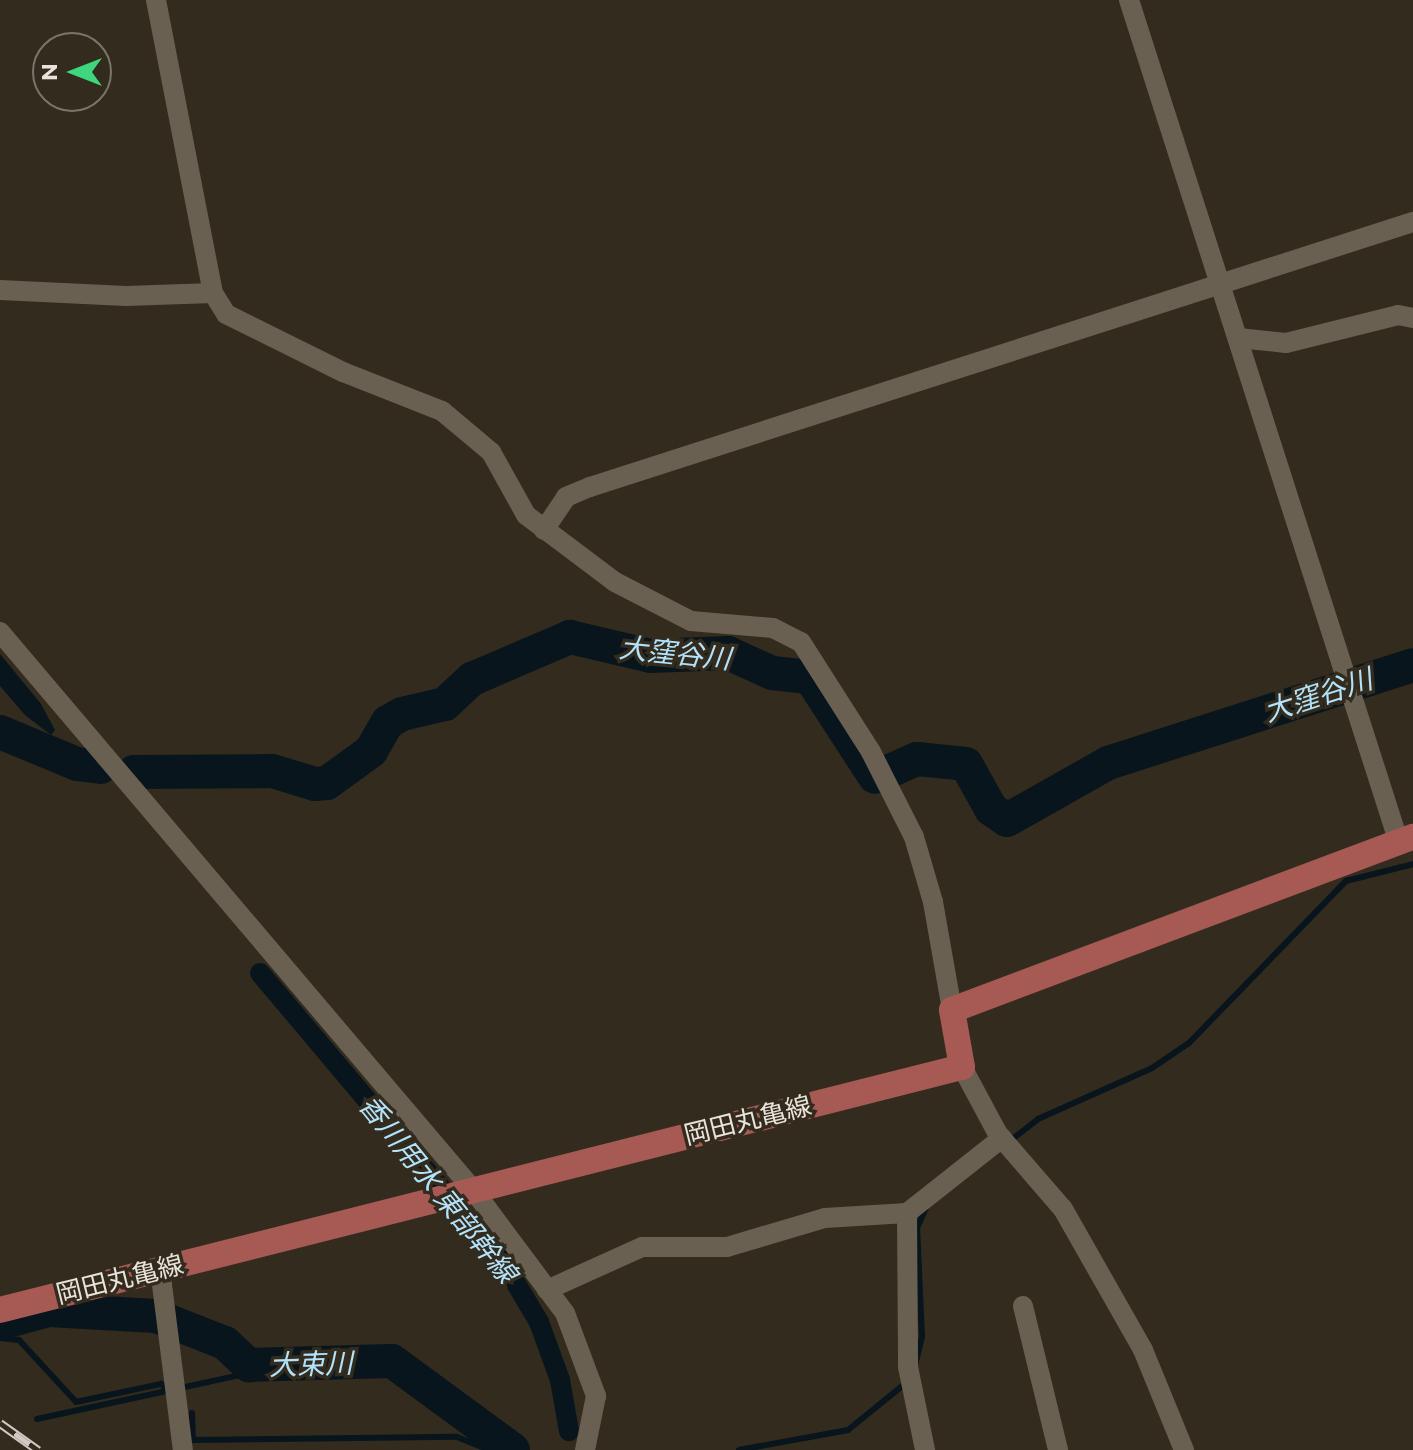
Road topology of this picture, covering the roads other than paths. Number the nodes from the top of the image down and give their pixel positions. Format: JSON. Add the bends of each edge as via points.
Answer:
{"nodes":[{"id":1,"x":156,"y":0,"type":"edge"},
{"id":2,"x":1129,"y":0,"type":"edge"},
{"id":3,"x":1413,"y":222,"type":"edge"},
{"id":4,"x":1220,"y":284,"type":"junction"},
{"id":5,"x":0,"y":290,"type":"edge"},
{"id":6,"x":213,"y":293,"type":"junction"},
{"id":7,"x":1413,"y":318,"type":"edge"},
{"id":8,"x":1238,"y":338,"type":"junction"},
{"id":9,"x":544,"y":530,"type":"junction"},
{"id":10,"x":0,"y":632,"type":"edge"},
{"id":11,"x":1406,"y":840,"type":"edge"},
{"id":12,"x":952,"y":1010,"type":"junction"},
{"id":13,"x":962,"y":1067,"type":"junction"},
{"id":14,"x":1006,"y":1142,"type":"junction"},
{"id":15,"x":468,"y":1192,"type":"junction"},
{"id":16,"x":907,"y":1213,"type":"junction"},
{"id":17,"x":160,"y":1269,"type":"junction"},
{"id":18,"x":547,"y":1290,"type":"junction"},
{"id":19,"x":1023,"y":1306,"type":"dead end"},
{"id":20,"x":0,"y":1310,"type":"edge"},
{"id":21,"x":183,"y":1450,"type":"edge"},
{"id":22,"x":585,"y":1450,"type":"edge"},
{"id":23,"x":925,"y":1450,"type":"edge"},
{"id":24,"x":1058,"y":1450,"type":"edge"},
{"id":25,"x":1184,"y":1450,"type":"edge"}],
"edges":[{"from":1,"to":6,"type":"street"},
{"from":2,"to":4,"type":"street"},
{"from":3,"to":4,"type":"street"},
{"from":4,"to":8,"type":"street"},
{"from":4,"to":9,"type":"street","via":[[590,487],[566,497]]},
{"from":5,"to":6,"type":"street","via":[[126,296]]},
{"from":6,"to":9,"type":"street","via":[[239,324],[442,411],[491,452],[526,515]]},
{"from":7,"to":8,"type":"street","via":[[1398,315],[1286,343]]},
{"from":8,"to":11,"type":"street","via":[[1349,686]]},
{"from":9,"to":12,"type":"street","via":[[615,582],[691,621],[773,628],[801,642],[871,752],[914,837],[931,889]]},
{"from":10,"to":15,"type":"street"},
{"from":11,"to":12,"type":"main road"},
{"from":12,"to":13,"type":"main road"},
{"from":13,"to":14,"type":"street"},
{"from":13,"to":15,"type":"main road","name":"岡田丸亀線"},
{"from":14,"to":16,"type":"street"},
{"from":14,"to":25,"type":"street","via":[[1056,1198],[1143,1350]]},
{"from":15,"to":17,"type":"main road","name":"岡田丸亀線"},
{"from":15,"to":18,"type":"street"},
{"from":16,"to":18,"type":"street","via":[[825,1218],[727,1247],[642,1247]]},
{"from":16,"to":23,"type":"street","via":[[910,1375]]},
{"from":17,"to":20,"type":"main road","name":"岡田丸亀線"},
{"from":17,"to":21,"type":"street"},
{"from":18,"to":22,"type":"street","via":[[565,1313],[596,1396]]},
{"from":19,"to":24,"type":"street"}]}
